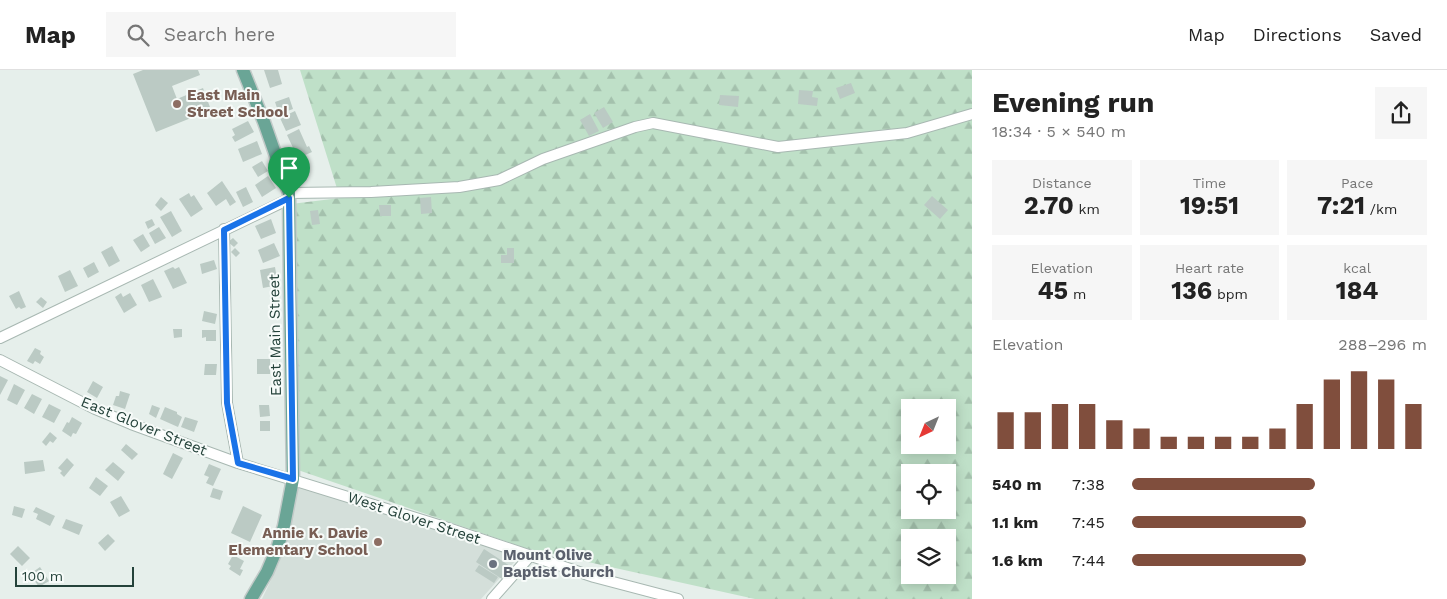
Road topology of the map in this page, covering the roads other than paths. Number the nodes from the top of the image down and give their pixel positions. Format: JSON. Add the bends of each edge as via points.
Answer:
{"nodes":[{"id":1,"x":244,"y":70,"type":"edge"},
{"id":2,"x":972,"y":114,"type":"edge"},
{"id":3,"x":289,"y":196,"type":"junction"},
{"id":4,"x":224,"y":230,"type":"junction"},
{"id":5,"x":0,"y":338,"type":"edge"},
{"id":6,"x":0,"y":360,"type":"edge"},
{"id":7,"x":238,"y":463,"type":"junction"},
{"id":8,"x":293,"y":479,"type":"junction"},
{"id":9,"x":530,"y":556,"type":"junction"},
{"id":10,"x":251,"y":599,"type":"edge"},
{"id":11,"x":492,"y":599,"type":"edge"},
{"id":12,"x":678,"y":599,"type":"edge"}],
"edges":[{"from":1,"to":3,"type":"main road","name":"East Main Street"},
{"from":2,"to":3,"type":"street","via":[[907,133],[778,147],[654,123],[543,159],[499,180],[459,186]]},
{"from":3,"to":4,"type":"street"},
{"from":3,"to":8,"type":"main road","name":"East Main Street"},
{"from":4,"to":5,"type":"street"},
{"from":4,"to":7,"type":"street","via":[[227,403]]},
{"from":6,"to":7,"type":"street","name":"East Glover Street","via":[[95,409]]},
{"from":7,"to":8,"type":"street","name":"East Glover Street"},
{"from":8,"to":9,"type":"street","name":"West Glover Street"},
{"from":8,"to":10,"type":"main road","name":"East Main Street","via":[[278,546]]},
{"from":9,"to":11,"type":"street"},
{"from":9,"to":12,"type":"street","name":"West Glover Street"}]}
